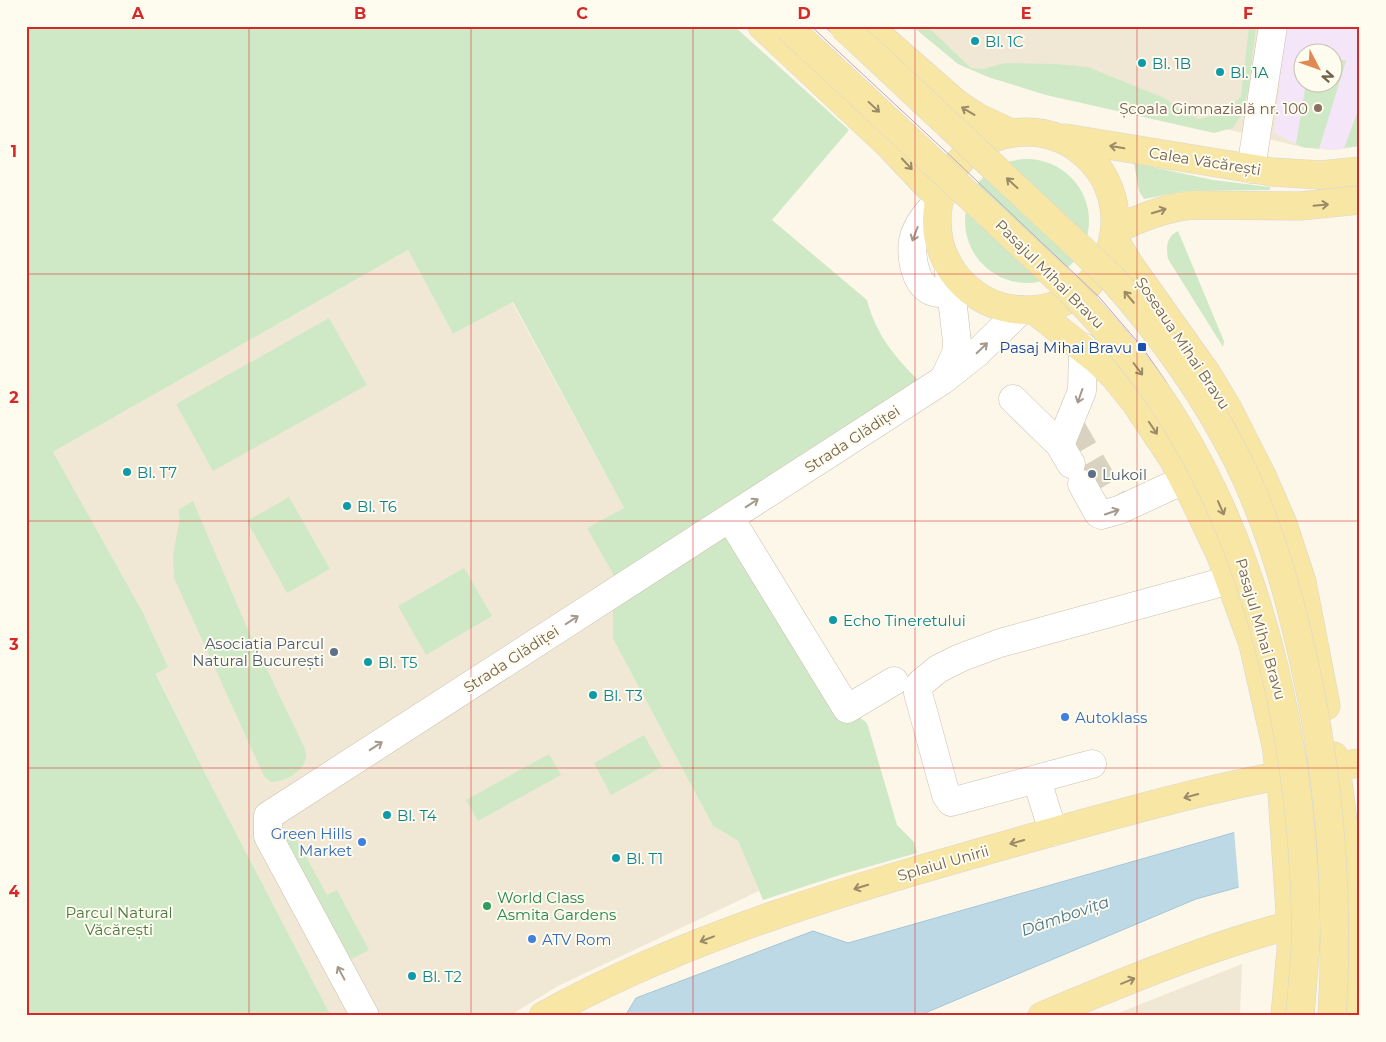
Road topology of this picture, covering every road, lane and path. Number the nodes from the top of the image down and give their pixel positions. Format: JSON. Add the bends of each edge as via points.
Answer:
{"nodes":[{"id":1,"x":762,"y":26,"type":"edge"},
{"id":2,"x":787,"y":26,"type":"edge"},
{"id":3,"x":843,"y":26,"type":"edge"},
{"id":4,"x":868,"y":26,"type":"edge"},
{"id":5,"x":1273,"y":26,"type":"edge"},
{"id":6,"x":1011,"y":133,"type":"junction"},
{"id":7,"x":1051,"y":135,"type":"junction"},
{"id":8,"x":1252,"y":170,"type":"junction"},
{"id":9,"x":1360,"y":171,"type":"edge"},
{"id":10,"x":940,"y":199,"type":"junction"},
{"id":11,"x":1360,"y":200,"type":"edge"},
{"id":12,"x":1114,"y":235,"type":"junction"},
{"id":13,"x":959,"y":292,"type":"junction"},
{"id":14,"x":1027,"y":310,"type":"junction"},
{"id":15,"x":1083,"y":347,"type":"junction"},
{"id":16,"x":943,"y":380,"type":"junction"},
{"id":17,"x":1013,"y":399,"type":"dead end"},
{"id":18,"x":1071,"y":464,"type":"junction"},
{"id":19,"x":1184,"y":480,"type":"junction"},
{"id":20,"x":730,"y":518,"type":"junction"},
{"id":21,"x":1230,"y":580,"type":"junction"},
{"id":22,"x":894,"y":681,"type":"dead end"},
{"id":23,"x":1092,"y":764,"type":"dead end"},
{"id":24,"x":1348,"y":764,"type":"edge"},
{"id":25,"x":1280,"y":774,"type":"junction"},
{"id":26,"x":1037,"y":780,"type":"junction"},
{"id":27,"x":1053,"y":832,"type":"junction"},
{"id":28,"x":1355,"y":911,"type":"edge"},
{"id":29,"x":1291,"y":925,"type":"junction"},
{"id":30,"x":365,"y":1016,"type":"edge"},
{"id":31,"x":544,"y":1016,"type":"edge"},
{"id":32,"x":1042,"y":1016,"type":"edge"},
{"id":33,"x":1286,"y":1016,"type":"edge"},
{"id":34,"x":1300,"y":1016,"type":"edge"},
{"id":35,"x":1332,"y":1016,"type":"edge"},
{"id":36,"x":1349,"y":1016,"type":"edge"}],
"edges":[{"from":1,"to":10,"type":"main road","one_way":true,"via":[[889,145]]},
{"from":2,"to":34,"type":"main road","name":"Pasajul Mihai Bravu","one_way":true,"bridge":true,"via":[[1095,316],[1162,401],[1201,467],[1229,527],[1250,585],[1287,731],[1297,794],[1304,893],[1305,949]]},
{"from":35,"to":3,"type":"main road","name":"Pasajul Mihai Bravu","one_way":true,"bridge":true,"via":[[1334,890],[1326,790],[1312,699],[1283,575],[1262,514],[1236,458],[1176,359],[1110,276]]},
{"from":6,"to":4,"type":"main road","one_way":true,"via":[[957,104]]},
{"from":5,"to":8,"type":"street"},
{"from":6,"to":7,"type":"main road","name":"Calea Văcărești"},
{"from":6,"to":10,"type":"main road","via":[[995,137],[967,155],[951,173]]},
{"from":8,"to":7,"type":"main road","name":"Calea Văcărești","one_way":true},
{"from":7,"to":12,"type":"main road","via":[[1077,148],[1100,171],[1113,201]]},
{"from":8,"to":9,"type":"main road","name":"Calea Văcărești","via":[[1321,175]]},
{"from":10,"to":13,"type":"main road","via":[[938,238]]},
{"from":10,"to":13,"type":"street","one_way":true,"via":[[924,217],[912,242],[916,276],[932,292]]},
{"from":12,"to":11,"type":"main road","one_way":true,"via":[[1141,218],[1175,207],[1300,206]]},
{"from":12,"to":14,"type":"main road","via":[[1105,262],[1088,285],[1050,307]]},
{"from":12,"to":24,"type":"main road","name":"Șoseaua Mihai Bravu","via":[[1131,267],[1207,374],[1273,501],[1302,582],[1319,664]]},
{"from":13,"to":14,"type":"main road","via":[[1002,307]]},
{"from":13,"to":16,"type":"street","via":[[957,351]]},
{"from":14,"to":15,"type":"main road"},
{"from":16,"to":14,"type":"street","name":"Strada Glădiței","one_way":true},
{"from":15,"to":18,"type":"street","one_way":true,"via":[[1082,390]]},
{"from":15,"to":19,"type":"main road","one_way":true,"via":[[1135,402]]},
{"from":20,"to":16,"type":"street","name":"Strada Glădiței","one_way":true},
{"from":17,"to":18,"type":"street"},
{"from":18,"to":19,"type":"street","one_way":true,"via":[[1101,515]]},
{"from":19,"to":21,"type":"main road"},
{"from":20,"to":22,"type":"street","via":[[847,709]]},
{"from":30,"to":20,"type":"street","name":"Strada Glădiței","one_way":true,"via":[[268,836],[268,816]]},
{"from":21,"to":25,"type":"main road","via":[[1255,652]]},
{"from":21,"to":26,"type":"street","via":[[1000,642],[938,669],[920,684],[918,693],[949,800],[954,802]]},
{"from":23,"to":26,"type":"street"},
{"from":24,"to":25,"type":"main road","name":"Splaiul Unirii"},
{"from":24,"to":28,"type":"main road","name":"Șoseaua Mihai Bravu","via":[[1341,799],[1348,885]]},
{"from":25,"to":27,"type":"main road","name":"Splaiul Unirii","one_way":true},
{"from":25,"to":29,"type":"main road"},
{"from":26,"to":27,"type":"street"},
{"from":27,"to":31,"type":"main road","name":"Splaiul Unirii","one_way":true,"via":[[858,888],[737,928],[621,975]]},
{"from":28,"to":29,"type":"main road"},
{"from":28,"to":36,"type":"main road"},
{"from":32,"to":29,"type":"main road","one_way":true,"via":[[1185,959]]},
{"from":29,"to":33,"type":"main road"}]}
